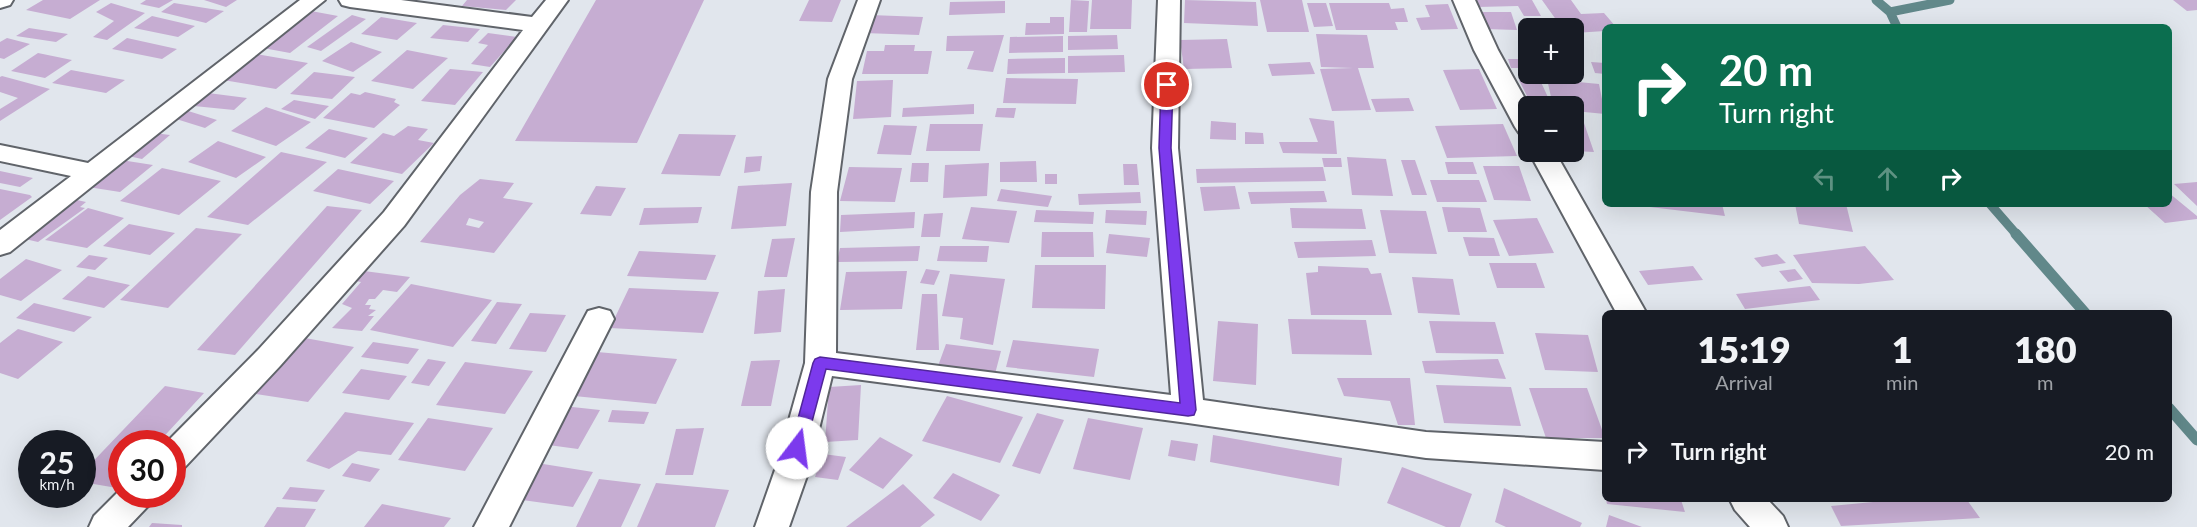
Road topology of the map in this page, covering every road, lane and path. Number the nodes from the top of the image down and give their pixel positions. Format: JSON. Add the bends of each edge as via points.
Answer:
{"nodes":[{"id":1,"x":314,"y":0,"type":"edge"},
{"id":2,"x":350,"y":0,"type":"edge"},
{"id":3,"x":557,"y":0,"type":"edge"},
{"id":4,"x":868,"y":0,"type":"edge"},
{"id":5,"x":1169,"y":0,"type":"edge"},
{"id":6,"x":1464,"y":0,"type":"edge"},
{"id":7,"x":540,"y":26,"type":"junction"},
{"id":8,"x":1518,"y":109,"type":"edge"},
{"id":9,"x":0,"y":153,"type":"edge"},
{"id":10,"x":1548,"y":162,"type":"edge"},
{"id":11,"x":91,"y":172,"type":"junction"},
{"id":12,"x":0,"y":245,"type":"edge"},
{"id":13,"x":1630,"y":310,"type":"edge"},
{"id":14,"x":600,"y":319,"type":"dead end"},
{"id":15,"x":820,"y":363,"type":"junction"},
{"id":16,"x":1188,"y":410,"type":"junction"},
{"id":17,"x":186,"y":444,"type":"edge"},
{"id":18,"x":1602,"y":456,"type":"edge"},
{"id":19,"x":1749,"y":502,"type":"edge"},
{"id":20,"x":124,"y":508,"type":"edge"},
{"id":21,"x":106,"y":527,"type":"edge"},
{"id":22,"x":491,"y":527,"type":"edge"},
{"id":23,"x":772,"y":527,"type":"edge"},
{"id":24,"x":1771,"y":527,"type":"edge"}],
"edges":[{"from":1,"to":11,"type":"street"},
{"from":2,"to":7,"type":"street"},
{"from":3,"to":7,"type":"street"},
{"from":4,"to":15,"type":"street","via":[[840,79],[824,192]]},
{"from":5,"to":16,"type":"street","via":[[1165,148]]},
{"from":6,"to":8,"type":"street"},
{"from":7,"to":17,"type":"street","via":[[393,219],[269,358]]},
{"from":9,"to":11,"type":"street"},
{"from":10,"to":13,"type":"street"},
{"from":11,"to":12,"type":"street"},
{"from":14,"to":22,"type":"street"},
{"from":15,"to":16,"type":"street"},
{"from":15,"to":23,"type":"street","via":[[792,470]]},
{"from":16,"to":18,"type":"street","via":[[1426,445]]},
{"from":19,"to":24,"type":"street"},
{"from":20,"to":21,"type":"street"}]}
